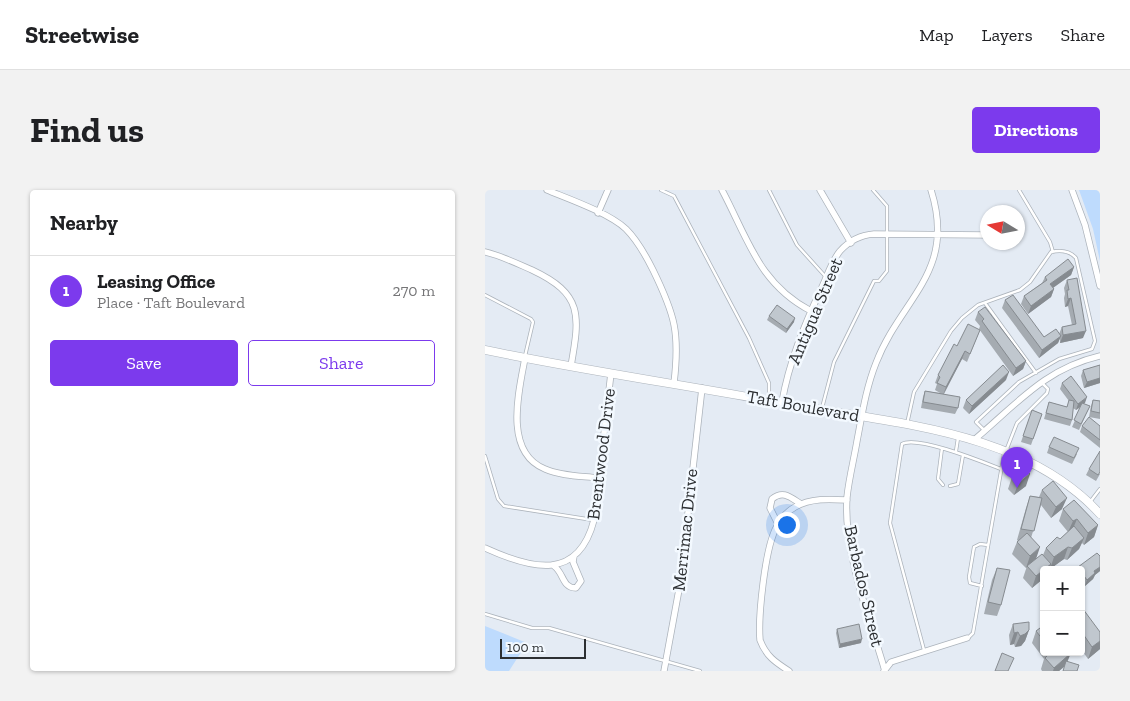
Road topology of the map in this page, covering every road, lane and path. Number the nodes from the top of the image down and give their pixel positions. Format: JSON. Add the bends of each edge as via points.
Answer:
{"nodes":[{"id":1,"x":547,"y":190,"type":"edge"},
{"id":2,"x":608,"y":190,"type":"edge"},
{"id":3,"x":661,"y":190,"type":"edge"},
{"id":4,"x":722,"y":190,"type":"edge"},
{"id":5,"x":769,"y":190,"type":"edge"},
{"id":6,"x":820,"y":190,"type":"edge"},
{"id":7,"x":873,"y":190,"type":"edge"},
{"id":8,"x":931,"y":190,"type":"edge"},
{"id":9,"x":1019,"y":190,"type":"edge"},
{"id":10,"x":1072,"y":190,"type":"edge"},
{"id":11,"x":598,"y":213,"type":"junction"},
{"id":12,"x":887,"y":234,"type":"junction"},
{"id":13,"x":937,"y":234,"type":"junction"},
{"id":14,"x":980,"y":235,"type":"edge"},
{"id":15,"x":851,"y":242,"type":"junction"},
{"id":16,"x":485,"y":252,"type":"edge"},
{"id":17,"x":1053,"y":252,"type":"junction"},
{"id":18,"x":827,"y":277,"type":"junction"},
{"id":19,"x":1100,"y":286,"type":"edge"},
{"id":20,"x":485,"y":295,"type":"edge"},
{"id":21,"x":985,"y":303,"type":"junction"},
{"id":22,"x":811,"y":311,"type":"junction"},
{"id":23,"x":485,"y":350,"type":"edge"},
{"id":24,"x":1100,"y":356,"type":"edge"},
{"id":25,"x":525,"y":358,"type":"junction"},
{"id":26,"x":571,"y":366,"type":"junction"},
{"id":27,"x":611,"y":372,"type":"junction"},
{"id":28,"x":1035,"y":373,"type":"junction"},
{"id":29,"x":1041,"y":382,"type":"junction"},
{"id":30,"x":674,"y":383,"type":"junction"},
{"id":31,"x":702,"y":388,"type":"junction"},
{"id":32,"x":769,"y":400,"type":"junction"},
{"id":33,"x":782,"y":402,"type":"junction"},
{"id":34,"x":821,"y":410,"type":"junction"},
{"id":35,"x":862,"y":417,"type":"junction"},
{"id":36,"x":907,"y":425,"type":"junction"},
{"id":37,"x":984,"y":431,"type":"junction"},
{"id":38,"x":958,"y":436,"type":"junction"},
{"id":39,"x":974,"y":440,"type":"junction"},
{"id":40,"x":942,"y":448,"type":"junction"},
{"id":41,"x":955,"y":451,"type":"junction"},
{"id":42,"x":1005,"y":452,"type":"junction"},
{"id":43,"x":963,"y":454,"type":"junction"},
{"id":44,"x":485,"y":456,"type":"edge"},
{"id":45,"x":1001,"y":469,"type":"junction"},
{"id":46,"x":598,"y":478,"type":"junction"},
{"id":47,"x":943,"y":485,"type":"dead end"},
{"id":48,"x":950,"y":486,"type":"dead end"},
{"id":49,"x":1100,"y":488,"type":"edge"},
{"id":50,"x":847,"y":500,"type":"junction"},
{"id":51,"x":1090,"y":502,"type":"junction"},
{"id":52,"x":801,"y":504,"type":"junction"},
{"id":53,"x":1100,"y":514,"type":"edge"},
{"id":54,"x":594,"y":520,"type":"junction"},
{"id":55,"x":778,"y":524,"type":"junction"},
{"id":56,"x":988,"y":544,"type":"junction"},
{"id":57,"x":485,"y":548,"type":"edge"},
{"id":58,"x":574,"y":556,"type":"junction"},
{"id":59,"x":554,"y":566,"type":"junction"},
{"id":60,"x":982,"y":586,"type":"junction"},
{"id":61,"x":485,"y":614,"type":"edge"},
{"id":62,"x":967,"y":638,"type":"joint"},
{"id":63,"x":924,"y":651,"type":"junction"},
{"id":64,"x":666,"y":662,"type":"junction"},
{"id":65,"x":664,"y":671,"type":"edge"},
{"id":66,"x":700,"y":671,"type":"edge"},
{"id":67,"x":789,"y":671,"type":"edge"},
{"id":68,"x":884,"y":671,"type":"edge"}],
"edges":[{"from":1,"to":11,"type":"street"},
{"from":2,"to":11,"type":"street"},
{"from":3,"to":32,"type":"lane","via":[[674,196],[749,338],[769,383]]},
{"from":4,"to":22,"type":"street","via":[[765,274],[788,298]]},
{"from":5,"to":18,"type":"lane","via":[[797,246]]},
{"from":6,"to":15,"type":"street"},
{"from":7,"to":12,"type":"lane","via":[[887,206]]},
{"from":8,"to":13,"type":"street","name":"Barbados Street","via":[[937,209]]},
{"from":9,"to":17,"type":"lane","via":[[1051,242]]},
{"from":10,"to":19,"type":"street","via":[[1085,225]]},
{"from":11,"to":30,"type":"street","via":[[621,225],[640,247],[669,302],[677,338]]},
{"from":12,"to":13,"type":"street","name":"Antigua Street"},
{"from":12,"to":15,"type":"street","name":"Antigua Street","via":[[865,235]]},
{"from":12,"to":34,"type":"lane","via":[[887,272],[879,281],[874,281],[849,328],[834,362]]},
{"from":13,"to":14,"type":"street","name":"Antigua Street"},
{"from":13,"to":35,"type":"street","name":"Barbados Street","via":[[928,275],[880,353]]},
{"from":15,"to":18,"type":"street","name":"Antigua Street","via":[[841,250]]},
{"from":16,"to":26,"type":"street","via":[[507,258],[540,274],[568,295],[576,315],[577,332]]},
{"from":17,"to":21,"type":"lane","via":[[1020,290]]},
{"from":17,"to":28,"type":"lane","via":[[1067,252],[1076,258],[1095,341],[1091,349],[1059,359]]},
{"from":18,"to":22,"type":"street","name":"Antigua Street"},
{"from":20,"to":25,"type":"lane","via":[[533,322]]},
{"from":21,"to":28,"type":"lane"},
{"from":21,"to":36,"type":"lane","via":[[971,310],[951,331],[914,392]]},
{"from":22,"to":33,"type":"street","name":"Antigua Street","via":[[793,357]]},
{"from":23,"to":25,"type":"street","name":"Taft Boulevard"},
{"from":24,"to":29,"type":"street","via":[[1073,364]]},
{"from":25,"to":26,"type":"street","name":"Taft Boulevard"},
{"from":25,"to":46,"type":"street","via":[[517,418],[525,449],[546,469]]},
{"from":26,"to":27,"type":"street","name":"Taft Boulevard"},
{"from":27,"to":30,"type":"street","name":"Taft Boulevard"},
{"from":27,"to":46,"type":"street","name":"Brentwood Drive"},
{"from":28,"to":37,"type":"lane","via":[[1019,382],[976,422]]},
{"from":29,"to":37,"type":"street"},
{"from":29,"to":42,"type":"lane","via":[[1047,393],[1017,423]]},
{"from":30,"to":31,"type":"street","name":"Taft Boulevard"},
{"from":31,"to":32,"type":"street","name":"Taft Boulevard"},
{"from":31,"to":64,"type":"street","name":"Merrimac Drive","via":[[680,584]]},
{"from":32,"to":33,"type":"street","name":"Taft Boulevard"},
{"from":33,"to":34,"type":"street","name":"Taft Boulevard"},
{"from":34,"to":35,"type":"street","name":"Taft Boulevard"},
{"from":35,"to":36,"type":"street","name":"Taft Boulevard"},
{"from":35,"to":50,"type":"street","name":"Barbados Street"},
{"from":36,"to":38,"type":"street","name":"Taft Boulevard"},
{"from":37,"to":39,"type":"street"},
{"from":38,"to":39,"type":"street","name":"Taft Boulevard"},
{"from":38,"to":41,"type":"lane"},
{"from":39,"to":42,"type":"street","name":"Taft Boulevard"},
{"from":40,"to":41,"type":"lane"},
{"from":40,"to":47,"type":"lane","via":[[938,479]]},
{"from":40,"to":63,"type":"lane","via":[[913,442],[902,444],[890,513]]},
{"from":41,"to":43,"type":"lane"},
{"from":42,"to":45,"type":"lane"},
{"from":42,"to":51,"type":"street","name":"Taft Boulevard","via":[[1066,481]]},
{"from":43,"to":45,"type":"lane"},
{"from":43,"to":48,"type":"lane","via":[[958,484]]},
{"from":44,"to":54,"type":"lane","via":[[498,500],[504,506]]},
{"from":45,"to":56,"type":"lane"},
{"from":46,"to":54,"type":"street","name":"Brentwood Drive"},
{"from":49,"to":51,"type":"lane"},
{"from":50,"to":52,"type":"street","via":[[821,499]]},
{"from":50,"to":68,"type":"street","name":"Barbados Street","via":[[848,528],[856,568]]},
{"from":51,"to":53,"type":"street","name":"Taft Boulevard"},
{"from":52,"to":55,"type":"street","via":[[786,513]]},
{"from":52,"to":55,"type":"street","via":[[787,494],[778,494],[772,499],[770,508]]},
{"from":54,"to":58,"type":"street","name":"Brentwood Drive","via":[[587,541]]},
{"from":55,"to":67,"type":"street","via":[[772,536],[767,567],[760,640],[772,660]]},
{"from":56,"to":60,"type":"lane"},
{"from":56,"to":60,"type":"lane","via":[[974,547],[969,577],[970,583]]},
{"from":57,"to":59,"type":"street","via":[[528,562]]},
{"from":58,"to":59,"type":"street","name":"Brentwood Drive"},
{"from":58,"to":59,"type":"street","via":[[573,562],[581,581],[577,588],[566,584]]},
{"from":60,"to":62,"type":"lane","via":[[973,633]]},
{"from":61,"to":64,"type":"lane","via":[[532,628],[549,628]]},
{"from":62,"to":63,"type":"street"},
{"from":63,"to":68,"type":"street","via":[[891,662]]},
{"from":64,"to":65,"type":"street","name":"Merrimac Drive"},
{"from":64,"to":66,"type":"lane"}]}
